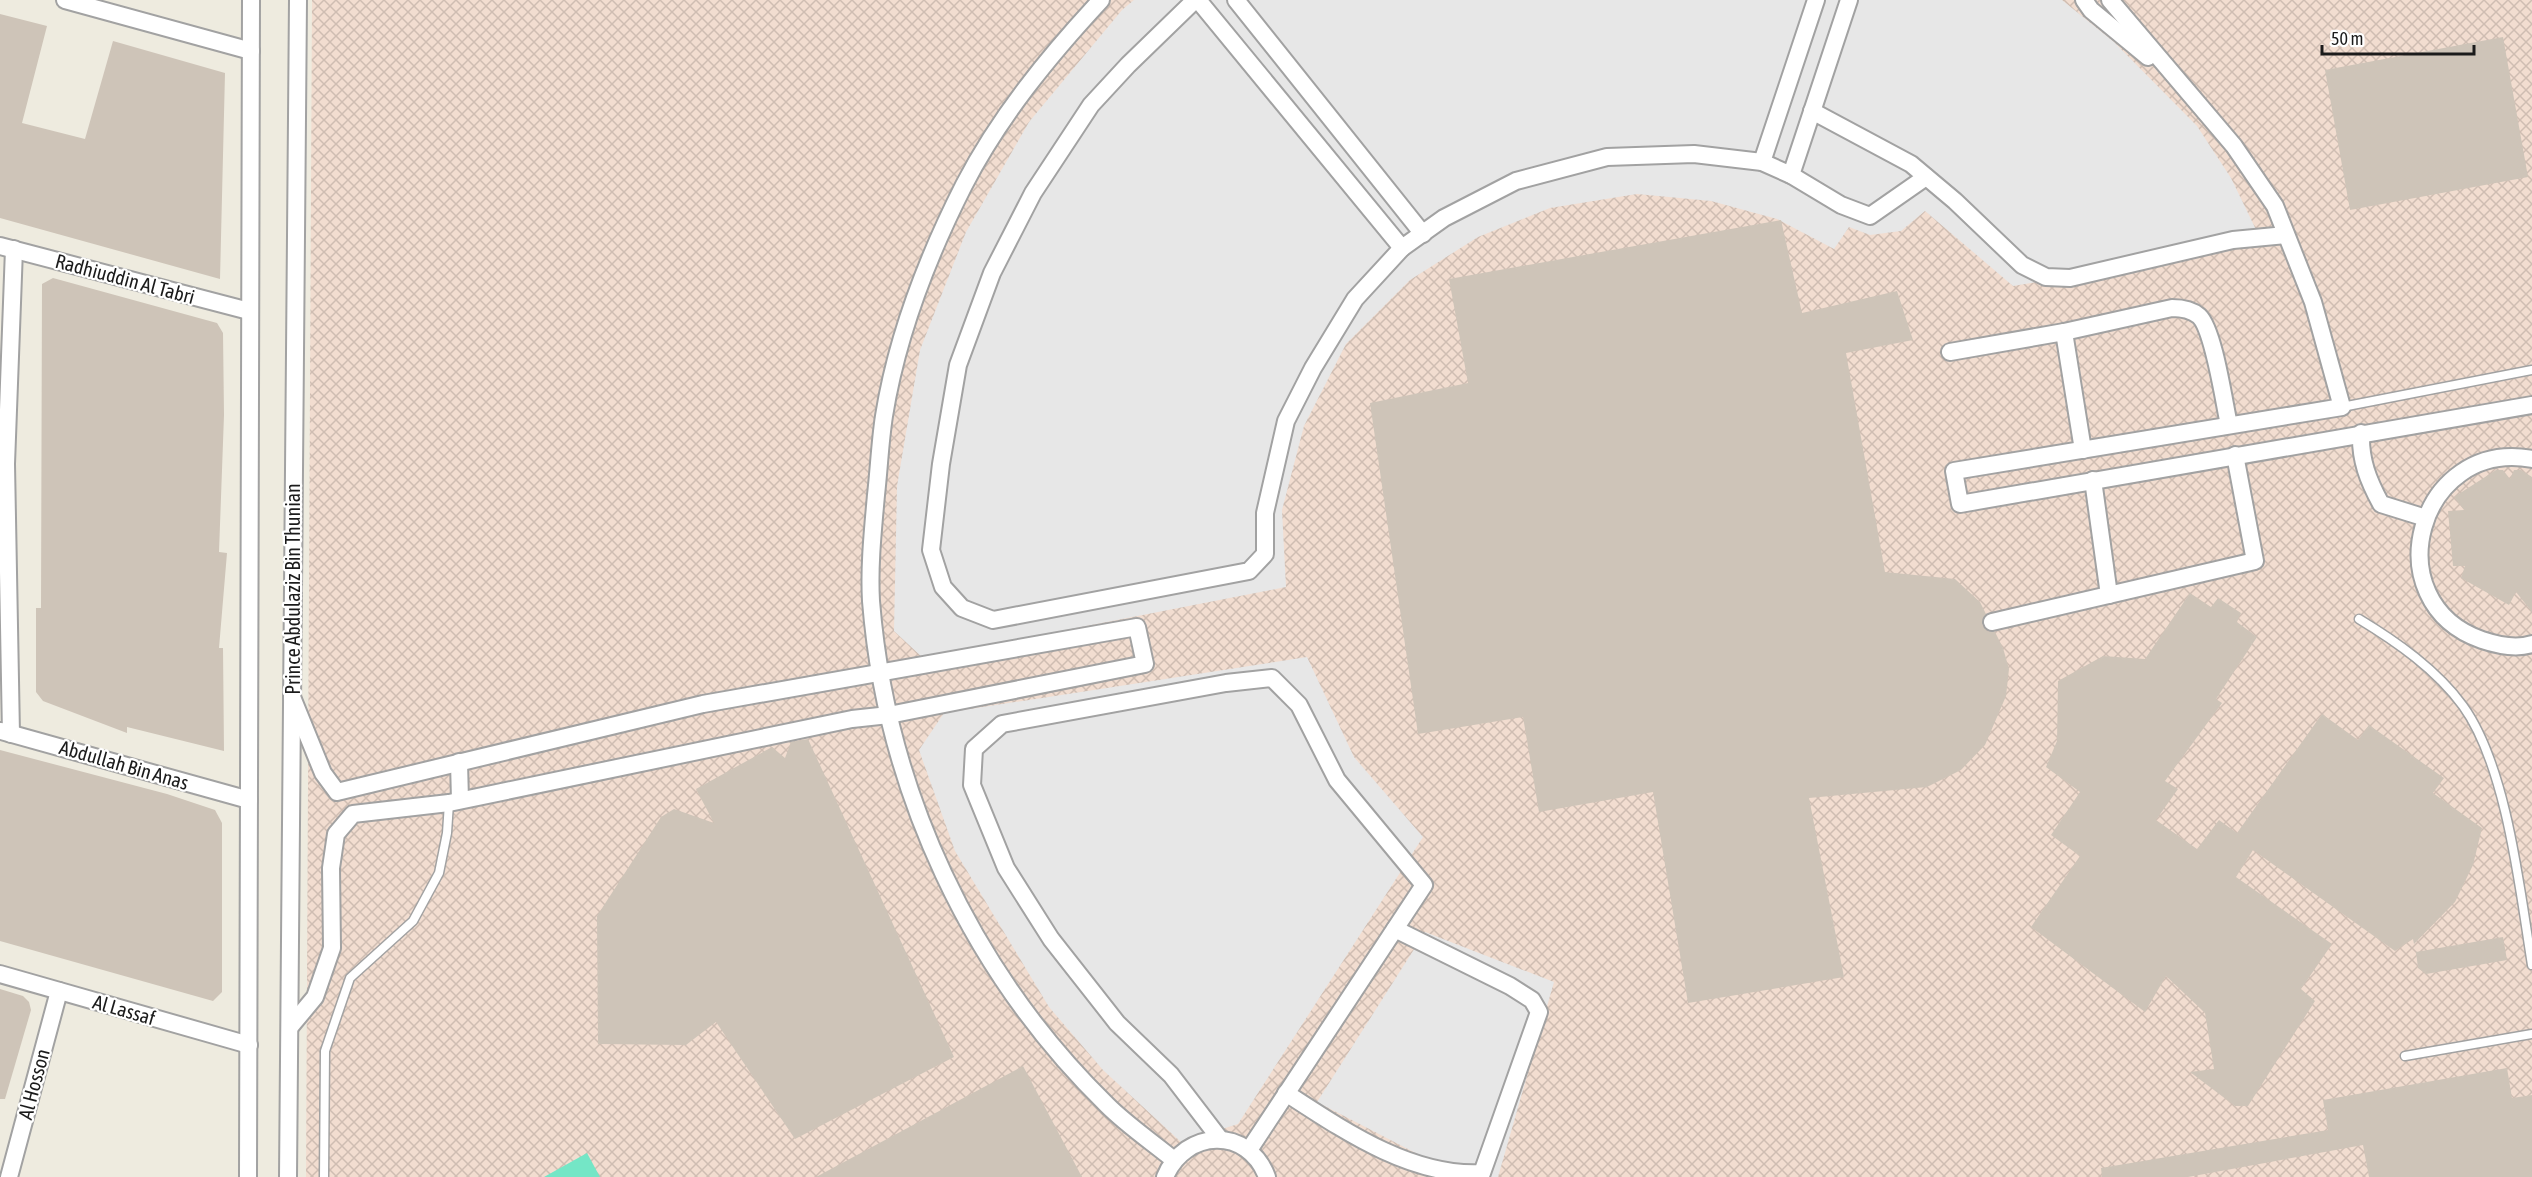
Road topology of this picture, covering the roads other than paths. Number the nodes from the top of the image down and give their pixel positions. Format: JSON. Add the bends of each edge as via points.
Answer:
{"nodes":[{"id":1,"x":65,"y":0,"type":"edge"},
{"id":2,"x":251,"y":0,"type":"edge"},
{"id":3,"x":298,"y":0,"type":"edge"},
{"id":4,"x":1092,"y":0,"type":"edge"},
{"id":5,"x":1101,"y":0,"type":"edge"},
{"id":6,"x":1196,"y":0,"type":"edge"},
{"id":7,"x":1236,"y":0,"type":"edge"},
{"id":8,"x":1816,"y":0,"type":"edge"},
{"id":9,"x":1849,"y":0,"type":"edge"},
{"id":10,"x":2084,"y":0,"type":"edge"},
{"id":11,"x":2110,"y":0,"type":"edge"},
{"id":12,"x":1068,"y":36,"type":"junction"},
{"id":13,"x":251,"y":51,"type":"junction"},
{"id":14,"x":2183,"y":86,"type":"junction"},
{"id":15,"x":1812,"y":111,"type":"junction"},
{"id":16,"x":1762,"y":162,"type":"junction"},
{"id":17,"x":1791,"y":175,"type":"junction"},
{"id":18,"x":1926,"y":177,"type":"junction"},
{"id":19,"x":1423,"y":234,"type":"junction"},
{"id":20,"x":2286,"y":235,"type":"junction"},
{"id":21,"x":7,"y":248,"type":"edge"},
{"id":22,"x":1402,"y":249,"type":"junction"},
{"id":23,"x":249,"y":311,"type":"junction"},
{"id":24,"x":2064,"y":332,"type":"junction"},
{"id":25,"x":1950,"y":352,"type":"dead end"},
{"id":26,"x":2532,"y":370,"type":"edge"},
{"id":27,"x":2532,"y":405,"type":"edge"},
{"id":28,"x":2342,"y":407,"type":"junction"},
{"id":29,"x":2229,"y":425,"type":"junction"},
{"id":30,"x":2361,"y":433,"type":"junction"},
{"id":31,"x":2083,"y":450,"type":"junction"},
{"id":32,"x":2235,"y":455,"type":"junction"},
{"id":33,"x":2532,"y":459,"type":"edge"},
{"id":34,"x":3,"y":464,"type":"edge"},
{"id":35,"x":2093,"y":480,"type":"junction"},
{"id":36,"x":2426,"y":518,"type":"junction"},
{"id":37,"x":2109,"y":595,"type":"junction"},
{"id":38,"x":2359,"y":619,"type":"dead end"},
{"id":39,"x":1992,"y":621,"type":"dead end"},
{"id":40,"x":2532,"y":644,"type":"edge"},
{"id":41,"x":881,"y":671,"type":"junction"},
{"id":42,"x":292,"y":697,"type":"junction"},
{"id":43,"x":889,"y":715,"type":"junction"},
{"id":44,"x":6,"y":732,"type":"edge"},
{"id":45,"x":459,"y":762,"type":"junction"},
{"id":46,"x":249,"y":800,"type":"junction"},
{"id":47,"x":454,"y":802,"type":"junction"},
{"id":48,"x":1395,"y":929,"type":"junction"},
{"id":49,"x":2532,"y":965,"type":"edge"},
{"id":50,"x":0,"y":974,"type":"edge"},
{"id":51,"x":59,"y":991,"type":"junction"},
{"id":52,"x":290,"y":1027,"type":"junction"},
{"id":53,"x":2532,"y":1034,"type":"edge"},
{"id":54,"x":249,"y":1046,"type":"junction"},
{"id":55,"x":2405,"y":1056,"type":"dead end"},
{"id":56,"x":1286,"y":1093,"type":"junction"},
{"id":57,"x":1220,"y":1140,"type":"junction"},
{"id":58,"x":1249,"y":1150,"type":"junction"},
{"id":59,"x":1174,"y":1160,"type":"junction"},
{"id":60,"x":9,"y":1177,"type":"edge"},
{"id":61,"x":249,"y":1177,"type":"edge"},
{"id":62,"x":288,"y":1177,"type":"edge"},
{"id":63,"x":324,"y":1177,"type":"edge"},
{"id":64,"x":1165,"y":1177,"type":"edge"},
{"id":65,"x":1267,"y":1177,"type":"edge"}],
"edges":[{"from":1,"to":13,"type":"street"},
{"from":2,"to":13,"type":"street"},
{"from":3,"to":42,"type":"street","name":"Prince Abdulaziz Bin Thunian"},
{"from":4,"to":12,"type":"street"},
{"from":5,"to":12,"type":"street"},
{"from":6,"to":22,"type":"street"},
{"from":6,"to":22,"type":"street","via":[[1091,105],[1033,193],[992,273],[958,365],[941,464],[931,550],[943,587],[962,608],[993,620],[1249,571],[1265,554],[1265,513],[1286,421],[1355,299]]},
{"from":7,"to":19,"type":"street"},
{"from":8,"to":16,"type":"street"},
{"from":9,"to":15,"type":"street"},
{"from":10,"to":14,"type":"street"},
{"from":11,"to":14,"type":"street"},
{"from":12,"to":41,"type":"street","via":[[1029,83],[965,183],[919,286],[898,350],[884,417],[873,537],[871,598]]},
{"from":13,"to":23,"type":"street"},
{"from":14,"to":20,"type":"street","via":[[2234,146],[2275,206]]},
{"from":15,"to":17,"type":"street"},
{"from":15,"to":18,"type":"street","via":[[1911,164]]},
{"from":16,"to":17,"type":"street"},
{"from":16,"to":19,"type":"street","via":[[1694,154],[1607,157],[1516,181],[1444,218]]},
{"from":17,"to":18,"type":"street","via":[[1841,205],[1870,216]]},
{"from":18,"to":20,"type":"street","via":[[2022,265],[2046,277],[2070,278],[2233,240]]},
{"from":19,"to":22,"type":"street"},
{"from":20,"to":28,"type":"street","via":[[2313,302]]},
{"from":21,"to":23,"type":"street","name":"Radhiuddin Al Tabri"},
{"from":21,"to":34,"type":"street"},
{"from":23,"to":46,"type":"street"},
{"from":24,"to":25,"type":"street"},
{"from":24,"to":29,"type":"street","via":[[2172,308],[2199,316],[2208,332]]},
{"from":24,"to":31,"type":"street"},
{"from":26,"to":28,"type":"lane"},
{"from":27,"to":30,"type":"street"},
{"from":28,"to":29,"type":"street"},
{"from":29,"to":31,"type":"street"},
{"from":30,"to":32,"type":"street"},
{"from":30,"to":36,"type":"street","via":[[2361,454],[2368,481],[2381,504]]},
{"from":31,"to":35,"type":"street","via":[[1954,471],[1960,504]]},
{"from":32,"to":35,"type":"street"},
{"from":32,"to":37,"type":"street","via":[[2255,561]]},
{"from":33,"to":36,"type":"street","via":[[2515,456],[2484,460],[2456,475],[2434,498]]},
{"from":34,"to":44,"type":"street"},
{"from":35,"to":37,"type":"street"},
{"from":36,"to":40,"type":"street","via":[[2418,558],[2426,589],[2443,615],[2467,635],[2497,645]]},
{"from":37,"to":39,"type":"street"},
{"from":38,"to":49,"type":"lane","via":[[2392,638],[2436,676],[2463,706],[2480,735],[2502,805]]},
{"from":41,"to":43,"type":"street"},
{"from":41,"to":43,"type":"street","via":[[1137,627],[1145,664]]},
{"from":41,"to":45,"type":"street","via":[[703,704]]},
{"from":42,"to":45,"type":"street","via":[[323,773],[337,792]]},
{"from":42,"to":52,"type":"street","name":"Prince Abdulaziz Bin Thunian"},
{"from":43,"to":47,"type":"street","via":[[852,719]]},
{"from":43,"to":59,"type":"street","via":[[929,844],[989,959],[1019,1003],[1108,1106]]},
{"from":44,"to":46,"type":"street","name":"Abdullah Bin Anas"},
{"from":45,"to":47,"type":"street"},
{"from":46,"to":54,"type":"street"},
{"from":47,"to":52,"type":"street","via":[[353,814],[336,834],[331,868],[332,948],[315,996]]},
{"from":47,"to":63,"type":"lane","via":[[439,873],[413,921],[350,978],[325,1051]]},
{"from":48,"to":56,"type":"street"},
{"from":48,"to":56,"type":"street","via":[[1510,986],[1532,1000],[1539,1012],[1482,1173],[1461,1176],[1410,1165],[1345,1131]]},
{"from":48,"to":57,"type":"street","via":[[1424,885],[1337,780],[1299,705],[1272,678],[1002,724],[974,749],[972,785],[1006,868],[1038,918],[1117,1023],[1171,1075]]},
{"from":50,"to":51,"type":"street","name":"Al Lassaf"},
{"from":51,"to":54,"type":"street","name":"Al Lassaf"},
{"from":51,"to":60,"type":"street","name":"Al Hosson"},
{"from":52,"to":62,"type":"street","name":"Prince Abdulaziz Bin Thunian"},
{"from":53,"to":55,"type":"lane"},
{"from":54,"to":61,"type":"street"},
{"from":56,"to":58,"type":"street"},
{"from":57,"to":58,"type":"street"},
{"from":57,"to":59,"type":"street","via":[[1186,1148]]},
{"from":58,"to":65,"type":"street"},
{"from":59,"to":64,"type":"street"}]}
